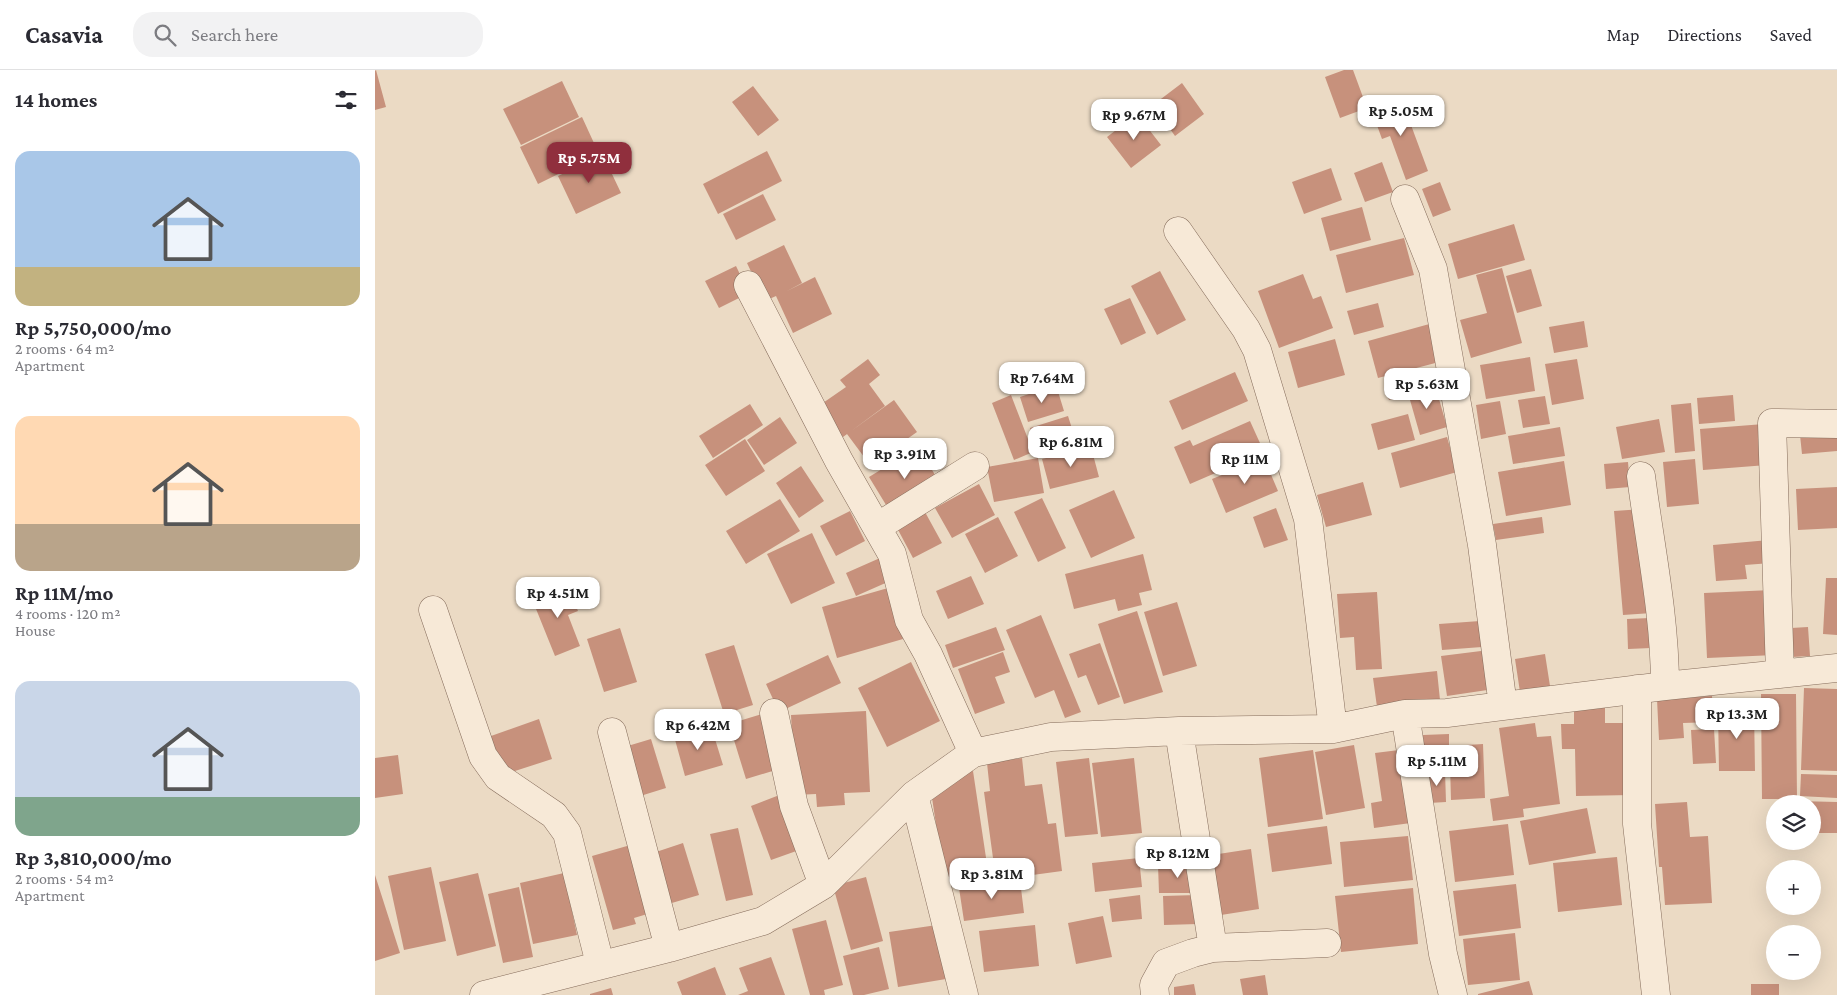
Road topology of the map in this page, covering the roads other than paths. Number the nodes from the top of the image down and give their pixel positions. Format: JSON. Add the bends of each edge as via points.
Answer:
{"nodes":[{"id":1,"x":1405,"y":199,"type":"dead end"},
{"id":2,"x":1178,"y":230,"type":"dead end"},
{"id":3,"x":748,"y":285,"type":"dead end"},
{"id":4,"x":1837,"y":424,"type":"edge"},
{"id":5,"x":975,"y":466,"type":"dead end"},
{"id":6,"x":1641,"y":476,"type":"dead end"},
{"id":7,"x":877,"y":527,"type":"junction"},
{"id":8,"x":433,"y":610,"type":"dead end"},
{"id":9,"x":1837,"y":668,"type":"edge"},
{"id":10,"x":1780,"y":674,"type":"junction"},
{"id":11,"x":1665,"y":686,"type":"junction"},
{"id":12,"x":1637,"y":689,"type":"junction"},
{"id":13,"x":1503,"y":706,"type":"junction"},
{"id":14,"x":775,"y":713,"type":"dead end"},
{"id":15,"x":1405,"y":714,"type":"junction"},
{"id":16,"x":1333,"y":729,"type":"junction"},
{"id":17,"x":1179,"y":730,"type":"junction"},
{"id":18,"x":612,"y":732,"type":"dead end"},
{"id":19,"x":973,"y":753,"type":"junction"},
{"id":20,"x":914,"y":795,"type":"junction"},
{"id":21,"x":823,"y":885,"type":"junction"},
{"id":22,"x":1327,"y":943,"type":"dead end"},
{"id":23,"x":669,"y":948,"type":"junction"},
{"id":24,"x":1213,"y":948,"type":"junction"},
{"id":25,"x":600,"y":964,"type":"junction"},
{"id":26,"x":959,"y":994,"type":"edge"},
{"id":27,"x":483,"y":995,"type":"edge"},
{"id":28,"x":1155,"y":995,"type":"edge"},
{"id":29,"x":1453,"y":995,"type":"edge"},
{"id":30,"x":1656,"y":995,"type":"edge"}],
"edges":[{"from":1,"to":13,"type":"street","via":[[1433,269],[1482,546]]},
{"from":2,"to":16,"type":"street","via":[[1257,350],[1308,519]]},
{"from":3,"to":7,"type":"street","via":[[839,462]]},
{"from":4,"to":10,"type":"street","via":[[1772,424]]},
{"from":5,"to":7,"type":"street"},
{"from":6,"to":11,"type":"street"},
{"from":7,"to":19,"type":"street","via":[[892,554],[909,620]]},
{"from":8,"to":25,"type":"street","via":[[483,756],[498,777],[554,815],[567,833]]},
{"from":9,"to":10,"type":"street"},
{"from":10,"to":11,"type":"street"},
{"from":11,"to":12,"type":"street"},
{"from":12,"to":13,"type":"street"},
{"from":12,"to":30,"type":"street","via":[[1637,824]]},
{"from":13,"to":15,"type":"street"},
{"from":14,"to":21,"type":"street","via":[[794,806]]},
{"from":15,"to":16,"type":"street"},
{"from":15,"to":29,"type":"street"},
{"from":16,"to":17,"type":"street"},
{"from":17,"to":19,"type":"street","via":[[1051,737]]},
{"from":17,"to":24,"type":"street"},
{"from":18,"to":23,"type":"street"},
{"from":19,"to":20,"type":"street"},
{"from":20,"to":21,"type":"street"},
{"from":20,"to":26,"type":"street"},
{"from":21,"to":23,"type":"street","via":[[763,921]]},
{"from":22,"to":24,"type":"street"},
{"from":23,"to":25,"type":"street"},
{"from":24,"to":28,"type":"street","via":[[1166,964],[1154,985]]},
{"from":25,"to":27,"type":"street"}]}
